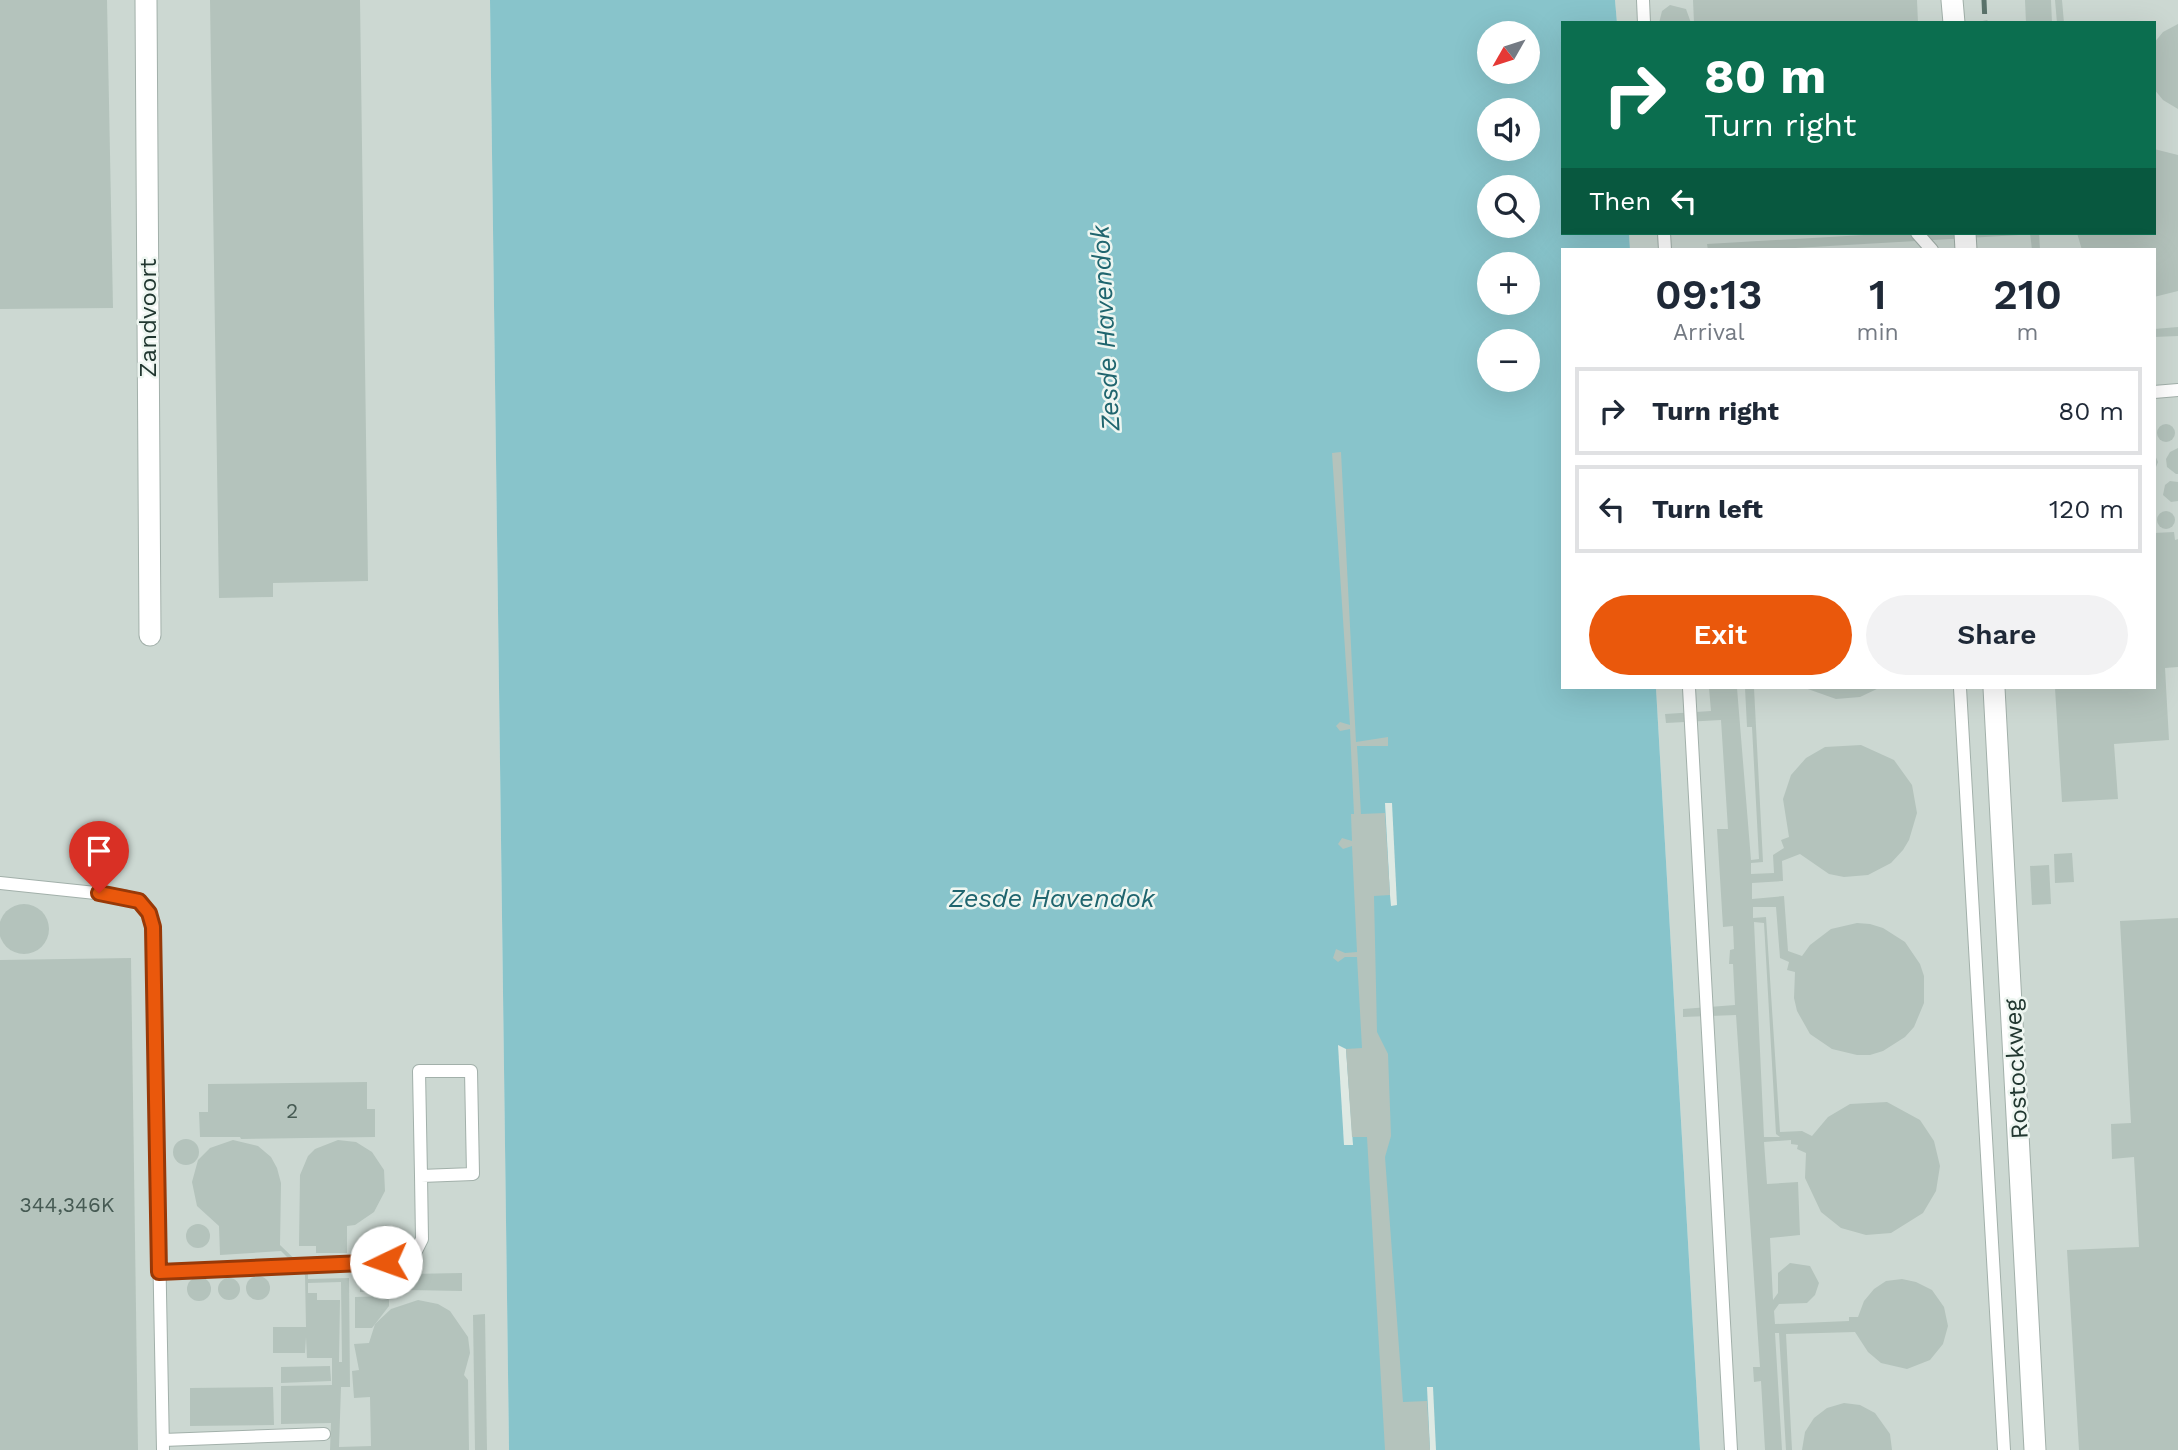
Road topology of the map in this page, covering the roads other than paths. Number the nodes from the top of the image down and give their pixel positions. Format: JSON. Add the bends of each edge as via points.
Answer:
{"nodes":[{"id":1,"x":146,"y":0,"type":"edge"},
{"id":2,"x":1643,"y":0,"type":"edge"},
{"id":3,"x":1952,"y":0,"type":"edge"},
{"id":4,"x":1644,"y":21,"type":"edge"},
{"id":5,"x":1954,"y":21,"type":"edge"},
{"id":6,"x":2178,"y":390,"type":"edge"},
{"id":7,"x":2156,"y":392,"type":"edge"},
{"id":8,"x":150,"y":635,"type":"dead end"},
{"id":9,"x":1689,"y":689,"type":"edge"},
{"id":10,"x":1960,"y":689,"type":"edge"},
{"id":11,"x":1994,"y":689,"type":"edge"},
{"id":12,"x":0,"y":883,"type":"edge"},
{"id":13,"x":421,"y":1177,"type":"junction"},
{"id":14,"x":159,"y":1272,"type":"junction"},
{"id":15,"x":324,"y":1434,"type":"dead end"},
{"id":16,"x":163,"y":1445,"type":"edge"},
{"id":17,"x":1731,"y":1450,"type":"edge"},
{"id":18,"x":2004,"y":1450,"type":"edge"},
{"id":19,"x":2035,"y":1450,"type":"edge"}],
"edges":[{"from":1,"to":8,"type":"street","name":"Zandvoort"},
{"from":2,"to":4,"type":"lane"},
{"from":3,"to":5,"type":"street"},
{"from":6,"to":7,"type":"lane"},
{"from":9,"to":17,"type":"lane"},
{"from":10,"to":18,"type":"lane"},
{"from":11,"to":19,"type":"street","name":"Rostockweg"},
{"from":12,"to":14,"type":"lane","via":[[124,896],[139,901],[149,913],[153,927]]},
{"from":13,"to":13,"type":"lane","via":[[473,1174],[471,1071],[419,1071]]},
{"from":13,"to":14,"type":"lane","via":[[422,1239],[411,1261]]},
{"from":14,"to":16,"type":"lane"},
{"from":15,"to":16,"type":"lane"}]}
